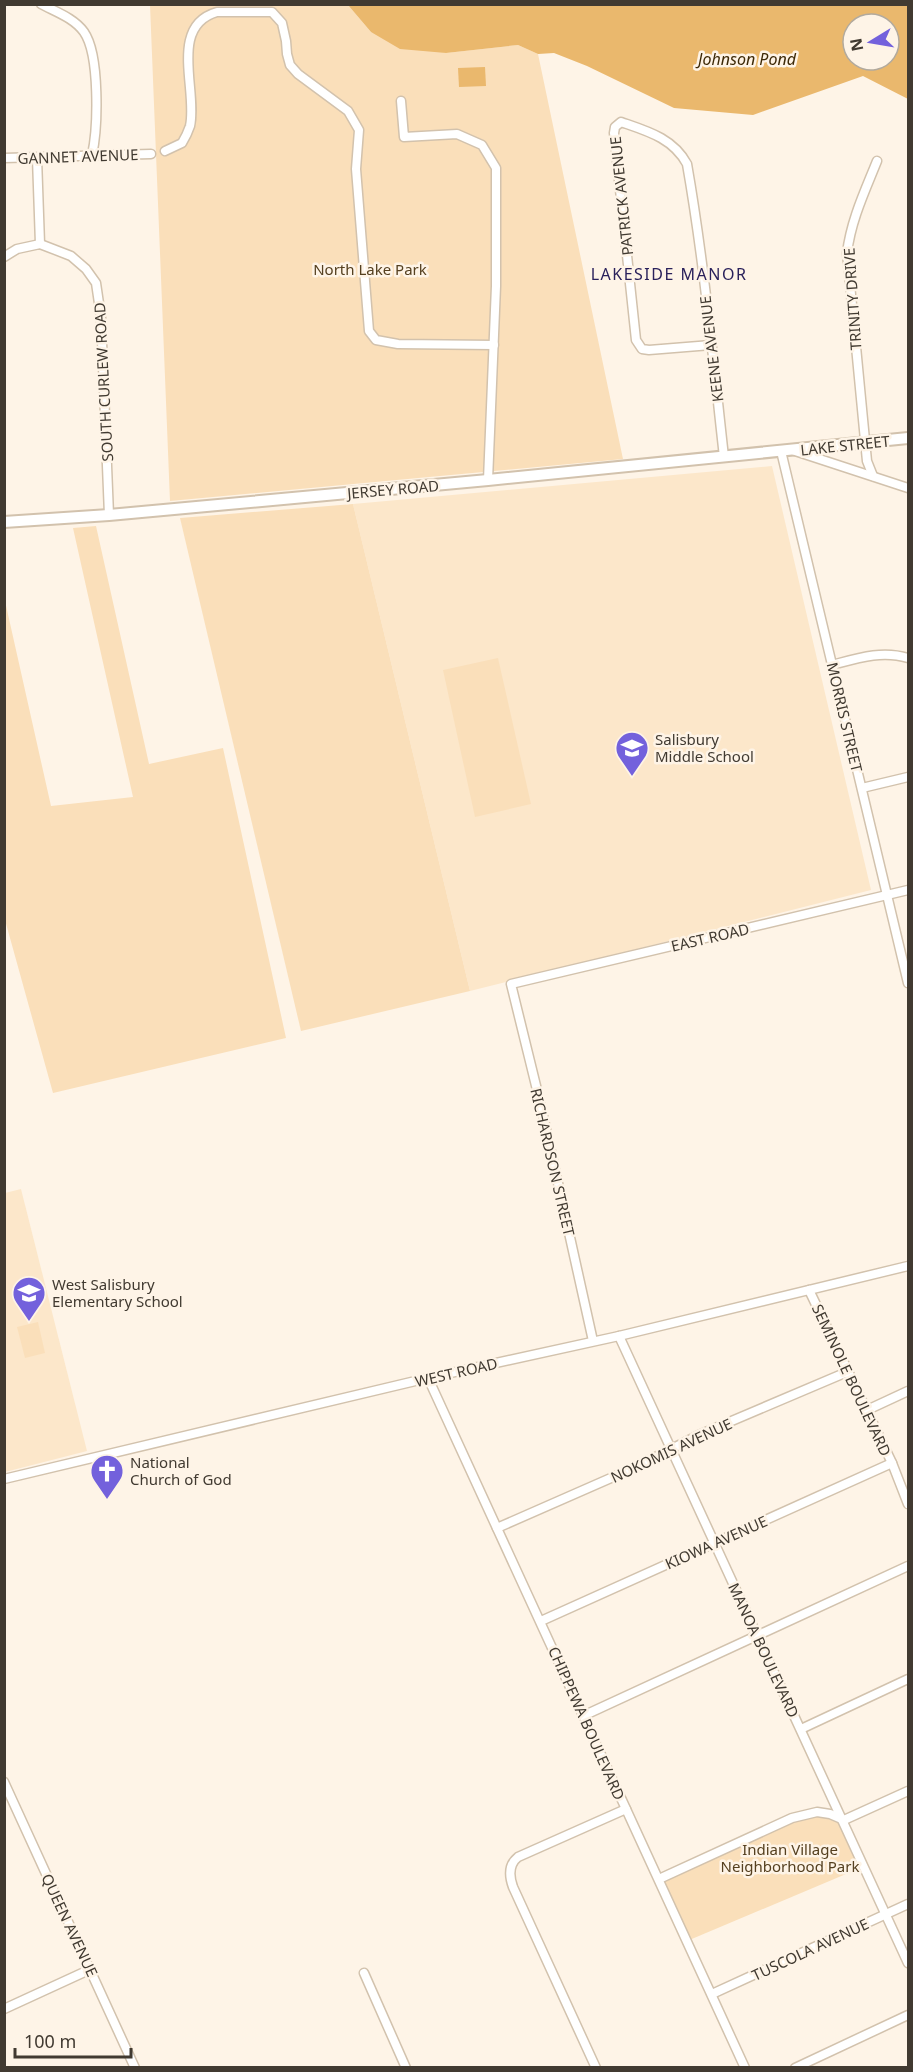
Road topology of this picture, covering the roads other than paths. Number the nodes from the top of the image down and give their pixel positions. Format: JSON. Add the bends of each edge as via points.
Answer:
{"nodes":[{"id":1,"x":41,"y":4,"type":"edge"},
{"id":2,"x":401,"y":101,"type":"dead end"},
{"id":3,"x":615,"y":127,"type":"joint"},
{"id":4,"x":165,"y":151,"type":"dead end"},
{"id":5,"x":151,"y":154,"type":"dead end"},
{"id":6,"x":92,"y":155,"type":"junction"},
{"id":7,"x":4,"y":158,"type":"edge"},
{"id":8,"x":37,"y":158,"type":"junction"},
{"id":9,"x":877,"y":161,"type":"dead end"},
{"id":10,"x":40,"y":244,"type":"junction"},
{"id":11,"x":4,"y":257,"type":"edge"},
{"id":12,"x":494,"y":345,"type":"junction"},
{"id":13,"x":711,"y":345,"type":"junction"},
{"id":14,"x":909,"y":438,"type":"edge"},
{"id":15,"x":865,"y":442,"type":"junction"},
{"id":16,"x":794,"y":450,"type":"junction"},
{"id":17,"x":781,"y":451,"type":"junction"},
{"id":18,"x":724,"y":457,"type":"junction"},
{"id":19,"x":873,"y":476,"type":"junction"},
{"id":20,"x":489,"y":480,"type":"junction"},
{"id":21,"x":909,"y":488,"type":"edge"},
{"id":22,"x":109,"y":515,"type":"junction"},
{"id":23,"x":4,"y":522,"type":"edge"},
{"id":24,"x":909,"y":658,"type":"edge"},
{"id":25,"x":832,"y":665,"type":"junction"},
{"id":26,"x":909,"y":777,"type":"edge"},
{"id":27,"x":862,"y":788,"type":"junction"},
{"id":28,"x":909,"y":890,"type":"edge"},
{"id":29,"x":888,"y":896,"type":"junction"},
{"id":30,"x":909,"y":982,"type":"edge"},
{"id":31,"x":511,"y":984,"type":"joint"},
{"id":32,"x":909,"y":1266,"type":"edge"},
{"id":33,"x":809,"y":1290,"type":"junction"},
{"id":34,"x":619,"y":1336,"type":"junction"},
{"id":35,"x":593,"y":1341,"type":"junction"},
{"id":36,"x":847,"y":1372,"type":"junction"},
{"id":37,"x":428,"y":1378,"type":"junction"},
{"id":38,"x":909,"y":1391,"type":"edge"},
{"id":39,"x":865,"y":1411,"type":"junction"},
{"id":40,"x":670,"y":1449,"type":"junction"},
{"id":41,"x":891,"y":1463,"type":"junction"},
{"id":42,"x":4,"y":1479,"type":"edge"},
{"id":43,"x":909,"y":1504,"type":"edge"},
{"id":44,"x":497,"y":1528,"type":"junction"},
{"id":45,"x":715,"y":1543,"type":"junction"},
{"id":46,"x":909,"y":1566,"type":"edge"},
{"id":47,"x":541,"y":1621,"type":"junction"},
{"id":48,"x":758,"y":1635,"type":"junction"},
{"id":49,"x":909,"y":1679,"type":"edge"},
{"id":50,"x":585,"y":1715,"type":"junction"},
{"id":51,"x":801,"y":1729,"type":"junction"},
{"id":52,"x":4,"y":1782,"type":"edge"},
{"id":53,"x":909,"y":1791,"type":"edge"},
{"id":54,"x":626,"y":1809,"type":"junction"},
{"id":55,"x":844,"y":1820,"type":"junction"},
{"id":56,"x":659,"y":1879,"type":"junction"},
{"id":57,"x":909,"y":1904,"type":"edge"},
{"id":58,"x":886,"y":1915,"type":"junction"},
{"id":59,"x":909,"y":1963,"type":"edge"},
{"id":60,"x":91,"y":1969,"type":"junction"},
{"id":61,"x":364,"y":1972,"type":"dead end"},
{"id":62,"x":712,"y":1995,"type":"junction"},
{"id":63,"x":4,"y":2009,"type":"edge"},
{"id":64,"x":909,"y":2015,"type":"edge"},
{"id":65,"x":135,"y":2067,"type":"edge"},
{"id":66,"x":406,"y":2067,"type":"edge"},
{"id":67,"x":596,"y":2067,"type":"edge"},
{"id":68,"x":745,"y":2067,"type":"edge"},
{"id":69,"x":795,"y":2067,"type":"edge"}],
"edges":[{"from":1,"to":6,"type":"street","via":[[78,25],[88,39],[94,65],[96,122]]},
{"from":2,"to":12,"type":"street","via":[[404,137],[457,134],[483,145],[496,168]]},
{"from":3,"to":13,"type":"street","name":"KEENE AVENUE","via":[[621,122],[652,133],[671,144],[687,164]]},
{"from":3,"to":13,"type":"street","name":"PATRICK AVENUE","via":[[636,340],[642,348]]},
{"from":4,"to":12,"type":"street","via":[[182,143],[190,126],[189,45],[195,27],[217,12],[272,12],[282,23],[290,65],[348,111],[359,130],[356,169],[369,331],[376,340],[398,344]]},
{"from":5,"to":6,"type":"street","name":"GANNET AVENUE"},
{"from":6,"to":8,"type":"street","name":"GANNET AVENUE"},
{"from":7,"to":8,"type":"street","name":"GANNET AVENUE"},
{"from":8,"to":10,"type":"street"},
{"from":9,"to":15,"type":"street","name":"TRINITY DRIVE","via":[[856,211],[847,253]]},
{"from":10,"to":11,"type":"street","via":[[16,249]]},
{"from":10,"to":22,"type":"street","name":"SOUTH CURLEW ROAD","via":[[79,262],[91,275],[98,292]]},
{"from":12,"to":20,"type":"street"},
{"from":13,"to":18,"type":"street","name":"KEENE AVENUE"},
{"from":14,"to":15,"type":"street","name":"LAKE STREET"},
{"from":15,"to":16,"type":"street","name":"LAKE STREET"},
{"from":15,"to":19,"type":"street","name":"TRINITY DRIVE"},
{"from":16,"to":17,"type":"street","name":"LAKE STREET"},
{"from":16,"to":19,"type":"street"},
{"from":17,"to":18,"type":"street","name":"JERSEY ROAD"},
{"from":17,"to":25,"type":"street","name":"MORRIS STREET"},
{"from":18,"to":20,"type":"street","name":"JERSEY ROAD"},
{"from":19,"to":21,"type":"street"},
{"from":20,"to":22,"type":"street","name":"JERSEY ROAD"},
{"from":22,"to":23,"type":"street","name":"JERSEY ROAD"},
{"from":24,"to":25,"type":"street","via":[[878,655]]},
{"from":25,"to":27,"type":"street","name":"MORRIS STREET"},
{"from":26,"to":27,"type":"street"},
{"from":27,"to":29,"type":"street","name":"MORRIS STREET"},
{"from":28,"to":29,"type":"street","name":"EAST ROAD"},
{"from":29,"to":30,"type":"street","name":"MORRIS STREET"},
{"from":29,"to":31,"type":"street","name":"EAST ROAD"},
{"from":31,"to":35,"type":"street","name":"RICHARDSON STREET"},
{"from":32,"to":33,"type":"street","name":"WEST ROAD"},
{"from":33,"to":34,"type":"street","name":"WEST ROAD"},
{"from":33,"to":36,"type":"street","name":"SEMINOLE BOULEVARD"},
{"from":34,"to":35,"type":"street","name":"WEST ROAD"},
{"from":34,"to":40,"type":"street","name":"MANOA BOULEVARD"},
{"from":35,"to":37,"type":"street","name":"WEST ROAD"},
{"from":36,"to":39,"type":"street","name":"SEMINOLE BOULEVARD"},
{"from":36,"to":40,"type":"street","name":"NOKOMIS AVENUE"},
{"from":37,"to":42,"type":"street","name":"WEST ROAD"},
{"from":37,"to":44,"type":"street","name":"CHIPPEWA BOULEVARD"},
{"from":38,"to":39,"type":"street"},
{"from":39,"to":41,"type":"street","name":"SEMINOLE BOULEVARD"},
{"from":40,"to":44,"type":"street","name":"NOKOMIS AVENUE"},
{"from":40,"to":45,"type":"street","name":"MANOA BOULEVARD"},
{"from":41,"to":43,"type":"street","name":"SEMINOLE BOULEVARD"},
{"from":41,"to":45,"type":"street","name":"KIOWA AVENUE"},
{"from":44,"to":47,"type":"street","name":"CHIPPEWA BOULEVARD"},
{"from":45,"to":47,"type":"street","name":"KIOWA AVENUE"},
{"from":45,"to":48,"type":"street","name":"MANOA BOULEVARD"},
{"from":46,"to":48,"type":"street"},
{"from":47,"to":50,"type":"street","name":"CHIPPEWA BOULEVARD"},
{"from":48,"to":50,"type":"street"},
{"from":48,"to":51,"type":"street","name":"MANOA BOULEVARD"},
{"from":49,"to":51,"type":"street"},
{"from":50,"to":54,"type":"street","name":"CHIPPEWA BOULEVARD"},
{"from":51,"to":55,"type":"street","name":"MANOA BOULEVARD"},
{"from":52,"to":60,"type":"street","name":"QUEEN AVENUE"},
{"from":53,"to":55,"type":"street"},
{"from":54,"to":56,"type":"street","name":"CHIPPEWA BOULEVARD"},
{"from":54,"to":67,"type":"street","via":[[518,1857],[511,1866],[510,1880]]},
{"from":55,"to":56,"type":"street","via":[[817,1812],[792,1818]]},
{"from":55,"to":58,"type":"street","name":"MANOA BOULEVARD"},
{"from":56,"to":62,"type":"street","name":"CHIPPEWA BOULEVARD"},
{"from":57,"to":58,"type":"street","name":"TUSCOLA AVENUE"},
{"from":58,"to":59,"type":"street","name":"MANOA BOULEVARD"},
{"from":58,"to":62,"type":"street","name":"TUSCOLA AVENUE"},
{"from":60,"to":63,"type":"street"},
{"from":60,"to":65,"type":"street","name":"QUEEN AVENUE"},
{"from":61,"to":66,"type":"street"},
{"from":62,"to":68,"type":"street","name":"CHIPPEWA BOULEVARD"},
{"from":64,"to":69,"type":"street"}]}
